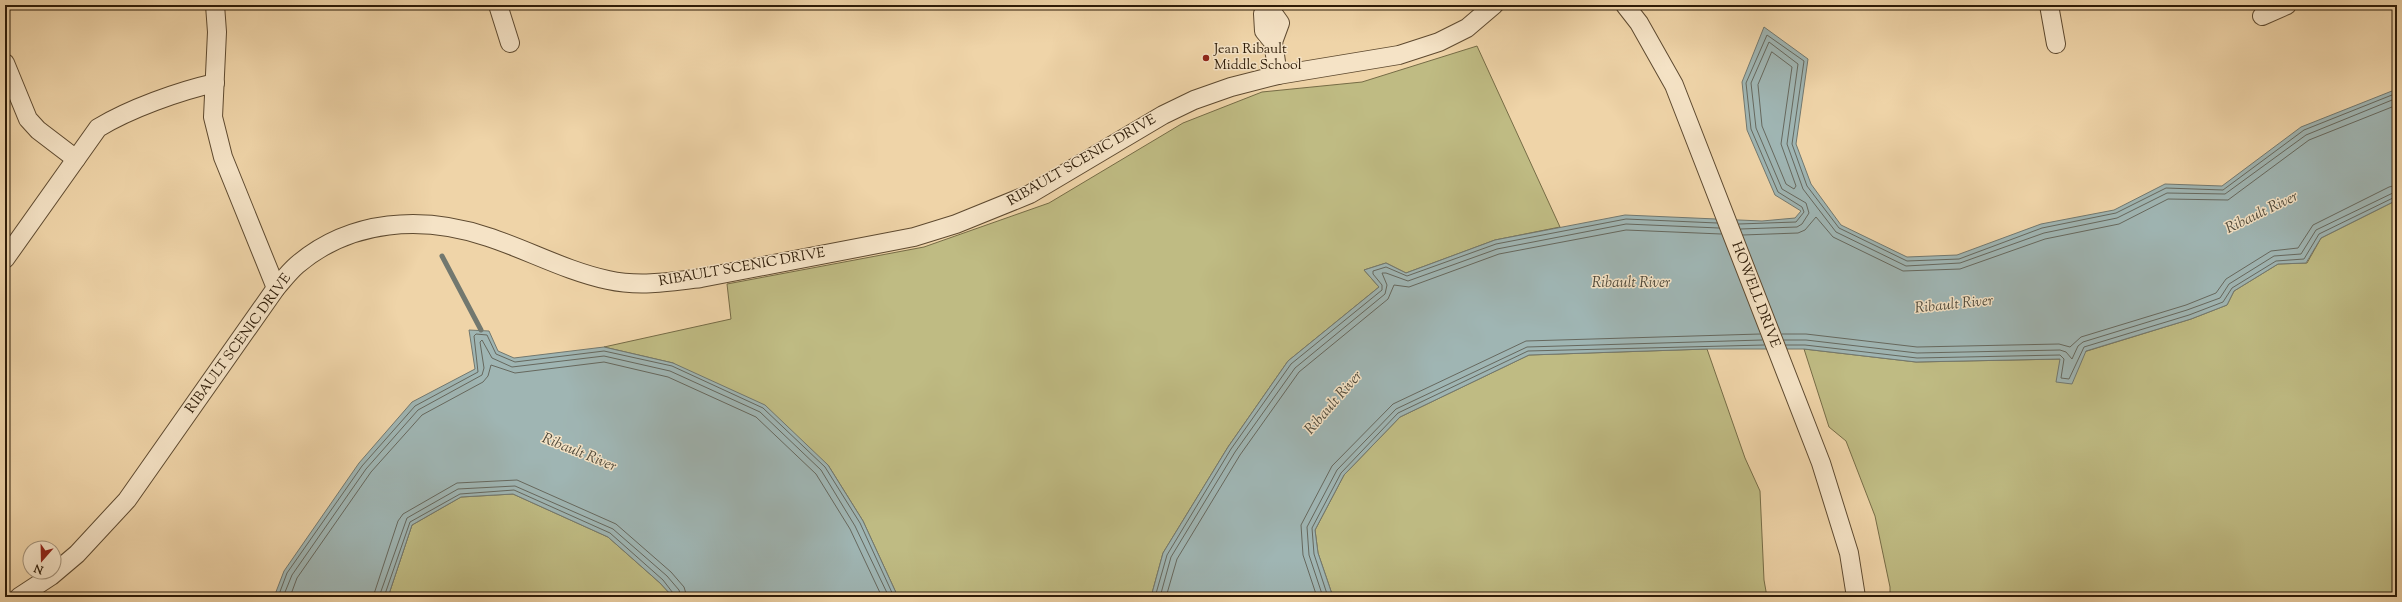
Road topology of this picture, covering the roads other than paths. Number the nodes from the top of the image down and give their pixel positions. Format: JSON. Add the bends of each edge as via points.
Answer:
{"nodes":[{"id":1,"x":215,"y":5,"type":"edge"},
{"id":2,"x":498,"y":5,"type":"edge"},
{"id":3,"x":1494,"y":5,"type":"edge"},
{"id":4,"x":1625,"y":5,"type":"edge"},
{"id":5,"x":2050,"y":5,"type":"edge"},
{"id":6,"x":2287,"y":5,"type":"edge"},
{"id":7,"x":1270,"y":7,"type":"edge"},
{"id":8,"x":2262,"y":16,"type":"dead end"},
{"id":9,"x":510,"y":43,"type":"dead end"},
{"id":10,"x":2056,"y":44,"type":"dead end"},
{"id":11,"x":5,"y":63,"type":"edge"},
{"id":12,"x":1278,"y":75,"type":"junction"},
{"id":13,"x":215,"y":84,"type":"junction"},
{"id":14,"x":76,"y":159,"type":"junction"},
{"id":15,"x":5,"y":259,"type":"edge"},
{"id":16,"x":276,"y":288,"type":"junction"},
{"id":17,"x":19,"y":597,"type":"edge"},
{"id":18,"x":1856,"y":597,"type":"edge"}],
"edges":[{"from":1,"to":13,"type":"street"},
{"from":2,"to":9,"type":"street"},
{"from":3,"to":12,"type":"street","name":"RIBAULT SCENIC DRIVE","via":[[1467,28],[1439,42],[1399,55]]},
{"from":4,"to":18,"type":"street","name":"HOWELL DRIVE","via":[[1657,51],[1674,85],[1821,462],[1849,553]]},
{"from":5,"to":10,"type":"street"},
{"from":6,"to":8,"type":"street"},
{"from":7,"to":12,"type":"street","via":[[1280,23],[1273,42]]},
{"from":11,"to":14,"type":"street","via":[[28,119],[38,130]]},
{"from":12,"to":16,"type":"street","name":"RIBAULT SCENIC DRIVE","via":[[1194,100],[1163,115],[1030,194],[994,210],[914,237],[701,278],[640,284],[608,280],[587,274],[452,226],[408,223],[380,225],[355,232],[329,244],[297,265]]},
{"from":13,"to":14,"type":"street","via":[[197,87],[114,118],[98,128]]},
{"from":13,"to":16,"type":"street","via":[[213,117],[223,157]]},
{"from":14,"to":15,"type":"street"},
{"from":16,"to":17,"type":"street","name":"RIBAULT SCENIC DRIVE","via":[[127,500],[77,554],[51,576]]}]}
